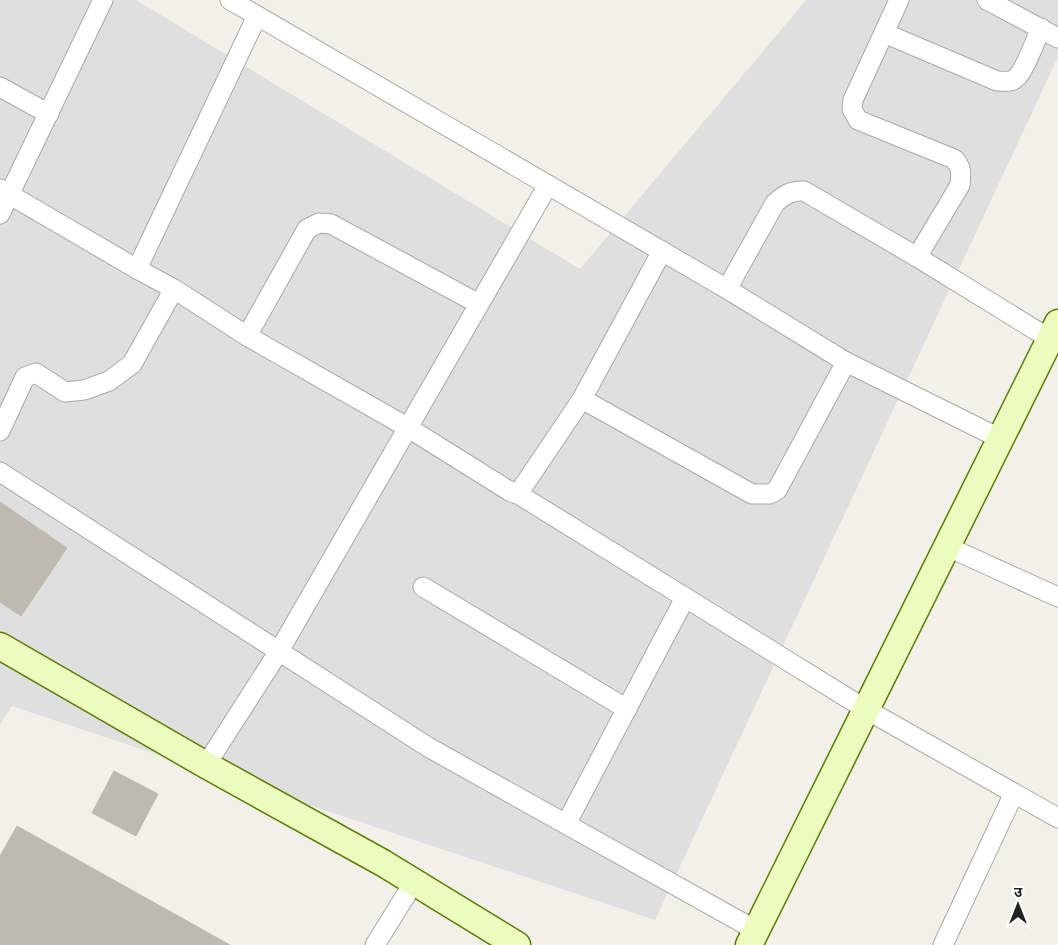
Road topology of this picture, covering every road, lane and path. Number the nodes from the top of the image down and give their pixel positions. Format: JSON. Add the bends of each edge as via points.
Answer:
{"nodes":[{"id":1,"x":103,"y":0,"type":"edge"},
{"id":2,"x":230,"y":0,"type":"edge"},
{"id":3,"x":899,"y":0,"type":"edge"},
{"id":4,"x":987,"y":0,"type":"edge"},
{"id":5,"x":257,"y":16,"type":"junction"},
{"id":6,"x":1041,"y":28,"type":"junction"},
{"id":7,"x":884,"y":34,"type":"junction"},
{"id":8,"x":1058,"y":38,"type":"edge"},
{"id":9,"x":0,"y":87,"type":"edge"},
{"id":10,"x":49,"y":114,"type":"junction"},
{"id":11,"x":548,"y":184,"type":"junction"},
{"id":12,"x":5,"y":192,"type":"edge"},
{"id":13,"x":0,"y":214,"type":"edge"},
{"id":14,"x":662,"y":251,"type":"junction"},
{"id":15,"x":917,"y":257,"type":"junction"},
{"id":16,"x":136,"y":269,"type":"junction"},
{"id":17,"x":727,"y":289,"type":"junction"},
{"id":18,"x":174,"y":290,"type":"junction"},
{"id":19,"x":479,"y":304,"type":"junction"},
{"id":20,"x":1054,"y":331,"type":"edge"},
{"id":21,"x":247,"y":336,"type":"junction"},
{"id":22,"x":846,"y":362,"type":"junction"},
{"id":23,"x":582,"y":399,"type":"junction"},
{"id":24,"x":407,"y":427,"type":"junction"},
{"id":25,"x":0,"y":432,"type":"edge"},
{"id":26,"x":1001,"y":439,"type":"junction"},
{"id":27,"x":0,"y":472,"type":"edge"},
{"id":28,"x":518,"y":494,"type":"junction"},
{"id":29,"x":948,"y":547,"type":"junction"},
{"id":30,"x":423,"y":587,"type":"dead end"},
{"id":31,"x":1058,"y":597,"type":"edge"},
{"id":32,"x":685,"y":598,"type":"junction"},
{"id":33,"x":0,"y":646,"type":"edge"},
{"id":34,"x":279,"y":651,"type":"junction"},
{"id":35,"x":627,"y":709,"type":"junction"},
{"id":36,"x":867,"y":710,"type":"junction"},
{"id":37,"x":206,"y":765,"type":"junction"},
{"id":38,"x":1014,"y":793,"type":"junction"},
{"id":39,"x":1058,"y":818,"type":"edge"},
{"id":40,"x":566,"y":824,"type":"junction"},
{"id":41,"x":414,"y":882,"type":"junction"},
{"id":42,"x":753,"y":938,"type":"edge"},
{"id":43,"x":375,"y":945,"type":"edge"},
{"id":44,"x":517,"y":945,"type":"edge"},
{"id":45,"x":943,"y":945,"type":"edge"}],
"edges":[{"from":1,"to":10,"type":"street"},
{"from":2,"to":5,"type":"street"},
{"from":3,"to":7,"type":"street"},
{"from":4,"to":6,"type":"street"},
{"from":5,"to":11,"type":"street"},
{"from":5,"to":16,"type":"street"},
{"from":6,"to":7,"type":"street","via":[[1017,78],[1009,82],[997,81]]},
{"from":6,"to":8,"type":"street"},
{"from":7,"to":15,"type":"street","via":[[853,100],[852,109],[858,120],[954,159],[960,165],[960,184]]},
{"from":9,"to":10,"type":"street"},
{"from":10,"to":12,"type":"street"},
{"from":11,"to":14,"type":"street"},
{"from":11,"to":19,"type":"street"},
{"from":12,"to":13,"type":"street"},
{"from":12,"to":16,"type":"street"},
{"from":14,"to":17,"type":"street"},
{"from":14,"to":23,"type":"street"},
{"from":15,"to":17,"type":"street","via":[[804,191],[795,190],[775,203]]},
{"from":15,"to":20,"type":"street"},
{"from":16,"to":18,"type":"street"},
{"from":17,"to":22,"type":"street"},
{"from":18,"to":21,"type":"street"},
{"from":18,"to":25,"type":"street","via":[[132,364],[109,380],[84,390],[65,392],[36,373],[25,377]]},
{"from":19,"to":21,"type":"street","via":[[331,224],[319,223],[308,230]]},
{"from":19,"to":24,"type":"street"},
{"from":20,"to":26,"type":"street"},
{"from":21,"to":24,"type":"street"},
{"from":22,"to":23,"type":"street","via":[[777,490],[770,494],[752,494]]},
{"from":22,"to":26,"type":"street"},
{"from":23,"to":28,"type":"street"},
{"from":24,"to":28,"type":"street"},
{"from":24,"to":34,"type":"street"},
{"from":26,"to":29,"type":"street"},
{"from":27,"to":34,"type":"street"},
{"from":28,"to":32,"type":"street"},
{"from":29,"to":31,"type":"street"},
{"from":29,"to":36,"type":"street"},
{"from":30,"to":35,"type":"street"},
{"from":32,"to":35,"type":"street"},
{"from":32,"to":36,"type":"street"},
{"from":33,"to":37,"type":"street"},
{"from":34,"to":37,"type":"street"},
{"from":34,"to":40,"type":"street","via":[[428,747]]},
{"from":35,"to":40,"type":"street"},
{"from":36,"to":38,"type":"street"},
{"from":36,"to":42,"type":"street"},
{"from":37,"to":41,"type":"street"},
{"from":38,"to":39,"type":"street"},
{"from":38,"to":45,"type":"street"},
{"from":40,"to":42,"type":"street"},
{"from":41,"to":43,"type":"street"},
{"from":41,"to":44,"type":"street"}]}
